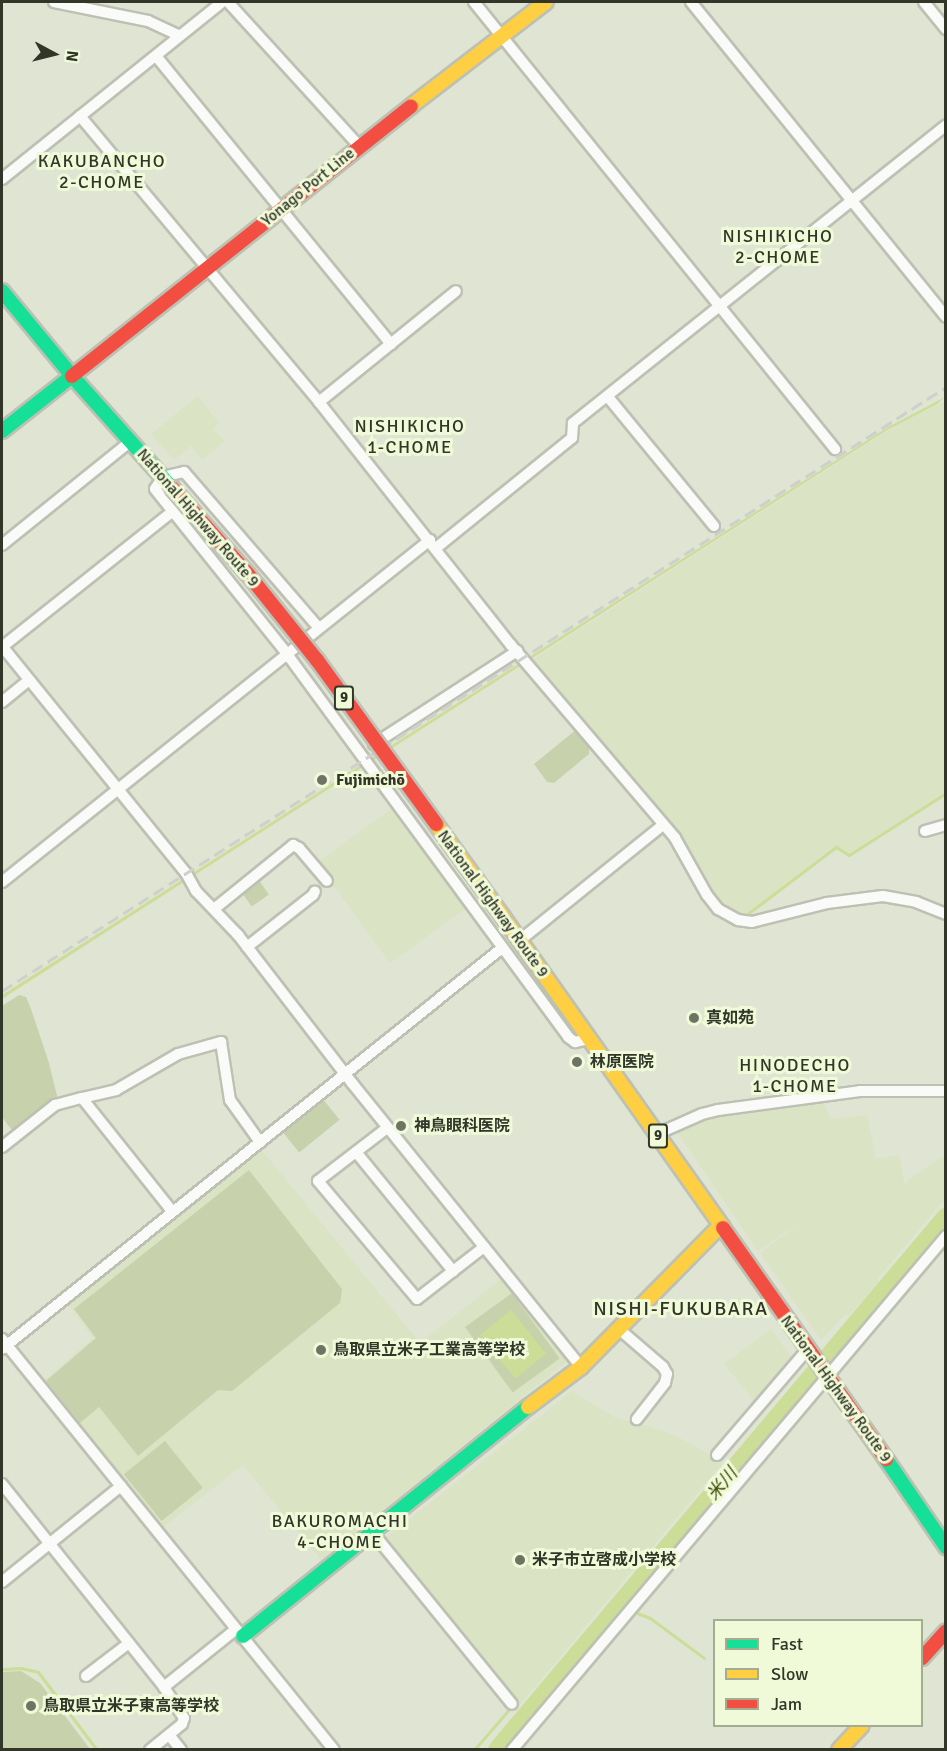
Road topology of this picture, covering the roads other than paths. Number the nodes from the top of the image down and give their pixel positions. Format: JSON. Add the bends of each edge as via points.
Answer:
{"nodes":[{"id":1,"x":54,"y":2,"type":"edge"},
{"id":2,"x":222,"y":2,"type":"edge"},
{"id":3,"x":228,"y":2,"type":"edge"},
{"id":4,"x":474,"y":2,"type":"edge"},
{"id":5,"x":546,"y":2,"type":"edge"},
{"id":6,"x":691,"y":2,"type":"edge"},
{"id":7,"x":924,"y":2,"type":"edge"},
{"id":8,"x":92,"y":4,"type":"edge"},
{"id":9,"x":945,"y":29,"type":"edge"},
{"id":10,"x":180,"y":36,"type":"junction"},
{"id":11,"x":503,"y":36,"type":"junction"},
{"id":12,"x":156,"y":56,"type":"junction"},
{"id":13,"x":80,"y":116,"type":"junction"},
{"id":14,"x":945,"y":124,"type":"edge"},
{"id":15,"x":359,"y":146,"type":"junction"},
{"id":16,"x":2,"y":179,"type":"edge"},
{"id":17,"x":852,"y":199,"type":"junction"},
{"id":18,"x":281,"y":210,"type":"junction"},
{"id":19,"x":209,"y":268,"type":"junction"},
{"id":20,"x":456,"y":291,"type":"dead end"},
{"id":21,"x":4,"y":299,"type":"edge"},
{"id":22,"x":720,"y":306,"type":"junction"},
{"id":23,"x":945,"y":316,"type":"edge"},
{"id":24,"x":391,"y":344,"type":"junction"},
{"id":25,"x":72,"y":376,"type":"junction"},
{"id":26,"x":608,"y":397,"type":"junction"},
{"id":27,"x":319,"y":402,"type":"junction"},
{"id":28,"x":2,"y":431,"type":"edge"},
{"id":29,"x":131,"y":441,"type":"junction"},
{"id":30,"x":835,"y":449,"type":"dead end"},
{"id":31,"x":163,"y":477,"type":"junction"},
{"id":32,"x":173,"y":511,"type":"junction"},
{"id":33,"x":714,"y":526,"type":"dead end"},
{"id":34,"x":433,"y":544,"type":"junction"},
{"id":35,"x":2,"y":545,"type":"edge"},
{"id":36,"x":318,"y":627,"type":"junction"},
{"id":37,"x":2,"y":647,"type":"edge"},
{"id":38,"x":287,"y":654,"type":"junction"},
{"id":39,"x":523,"y":658,"type":"junction"},
{"id":40,"x":28,"y":681,"type":"junction"},
{"id":41,"x":2,"y":702,"type":"edge"},
{"id":42,"x":360,"y":753,"type":"junction"},
{"id":43,"x":116,"y":790,"type":"junction"},
{"id":44,"x":663,"y":825,"type":"junction"},
{"id":45,"x":945,"y":825,"type":"edge"},
{"id":46,"x":925,"y":831,"type":"dead end"},
{"id":47,"x":327,"y":881,"type":"dead end"},
{"id":48,"x":2,"y":882,"type":"edge"},
{"id":49,"x":315,"y":891,"type":"dead end"},
{"id":50,"x":214,"y":909,"type":"junction"},
{"id":51,"x":945,"y":914,"type":"edge"},
{"id":52,"x":519,"y":942,"type":"junction"},
{"id":53,"x":247,"y":946,"type":"junction"},
{"id":54,"x":502,"y":948,"type":"junction"},
{"id":55,"x":589,"y":1039,"type":"junction"},
{"id":56,"x":344,"y":1074,"type":"junction"},
{"id":57,"x":945,"y":1091,"type":"edge"},
{"id":58,"x":82,"y":1098,"type":"junction"},
{"id":59,"x":387,"y":1128,"type":"junction"},
{"id":60,"x":657,"y":1134,"type":"junction"},
{"id":61,"x":260,"y":1142,"type":"junction"},
{"id":62,"x":2,"y":1147,"type":"edge"},
{"id":63,"x":356,"y":1152,"type":"junction"},
{"id":64,"x":171,"y":1210,"type":"junction"},
{"id":65,"x":721,"y":1225,"type":"junction"},
{"id":66,"x":945,"y":1236,"type":"edge"},
{"id":67,"x":484,"y":1247,"type":"junction"},
{"id":68,"x":453,"y":1271,"type":"junction"},
{"id":69,"x":619,"y":1329,"type":"junction"},
{"id":70,"x":3,"y":1344,"type":"edge"},
{"id":71,"x":809,"y":1353,"type":"junction"},
{"id":72,"x":581,"y":1367,"type":"junction"},
{"id":73,"x":825,"y":1376,"type":"junction"},
{"id":74,"x":637,"y":1419,"type":"dead end"},
{"id":75,"x":717,"y":1455,"type":"dead end"},
{"id":76,"x":2,"y":1484,"type":"edge"},
{"id":77,"x":121,"y":1486,"type":"junction"},
{"id":78,"x":373,"y":1533,"type":"junction"},
{"id":79,"x":49,"y":1544,"type":"junction"},
{"id":80,"x":945,"y":1548,"type":"edge"},
{"id":81,"x":2,"y":1582,"type":"edge"},
{"id":82,"x":945,"y":1631,"type":"edge"},
{"id":83,"x":239,"y":1633,"type":"junction"},
{"id":84,"x":129,"y":1643,"type":"junction"},
{"id":85,"x":923,"y":1656,"type":"edge"},
{"id":86,"x":86,"y":1676,"type":"dead end"},
{"id":87,"x":164,"y":1687,"type":"junction"},
{"id":88,"x":512,"y":1704,"type":"dead end"},
{"id":89,"x":859,"y":1727,"type":"edge"},
{"id":90,"x":170,"y":1735,"type":"junction"},
{"id":91,"x":150,"y":1749,"type":"edge"},
{"id":92,"x":181,"y":1749,"type":"edge"},
{"id":93,"x":334,"y":1749,"type":"edge"},
{"id":94,"x":512,"y":1749,"type":"edge"},
{"id":95,"x":839,"y":1749,"type":"edge"}],
"edges":[{"from":1,"to":8,"type":"street"},
{"from":2,"to":10,"type":"street"},
{"from":3,"to":15,"type":"street"},
{"from":4,"to":11,"type":"street"},
{"from":5,"to":11,"type":"main road","name":"Yonago Port Line"},
{"from":6,"to":17,"type":"street"},
{"from":7,"to":9,"type":"street"},
{"from":8,"to":10,"type":"street","via":[[148,21]]},
{"from":10,"to":12,"type":"street"},
{"from":11,"to":15,"type":"main road","name":"Yonago Port Line"},
{"from":11,"to":22,"type":"street"},
{"from":12,"to":13,"type":"street"},
{"from":12,"to":18,"type":"street"},
{"from":13,"to":16,"type":"street"},
{"from":13,"to":19,"type":"street"},
{"from":14,"to":17,"type":"street"},
{"from":15,"to":18,"type":"main road","name":"Yonago Port Line"},
{"from":17,"to":22,"type":"street"},
{"from":17,"to":23,"type":"street"},
{"from":18,"to":19,"type":"main road","name":"Yonago Port Line"},
{"from":18,"to":24,"type":"street"},
{"from":19,"to":25,"type":"main road","name":"Yonago Port Line"},
{"from":19,"to":27,"type":"street"},
{"from":20,"to":24,"type":"street"},
{"from":21,"to":25,"type":"main road","name":"National Highway Route 9","number":"9"},
{"from":22,"to":26,"type":"street"},
{"from":22,"to":30,"type":"street"},
{"from":24,"to":27,"type":"street"},
{"from":25,"to":28,"type":"main road","name":"Yonago Port Line"},
{"from":25,"to":29,"type":"main road","name":"National Highway Route 9","number":"9"},
{"from":26,"to":33,"type":"street"},
{"from":26,"to":34,"type":"street","via":[[573,423],[572,438]]},
{"from":27,"to":34,"type":"street"},
{"from":29,"to":31,"type":"main road","name":"National Highway Route 9","number":"9"},
{"from":29,"to":35,"type":"street"},
{"from":31,"to":32,"type":"street","via":[[155,489]]},
{"from":31,"to":36,"type":"street","via":[[184,472]]},
{"from":31,"to":52,"type":"main road","name":"National Highway Route 9","number":"9","bridge":true,"via":[[317,660]]},
{"from":32,"to":37,"type":"street"},
{"from":32,"to":38,"type":"street"},
{"from":34,"to":36,"type":"street"},
{"from":34,"to":39,"type":"street"},
{"from":36,"to":38,"type":"street"},
{"from":37,"to":40,"type":"street"},
{"from":38,"to":42,"type":"street"},
{"from":38,"to":43,"type":"street"},
{"from":39,"to":42,"type":"street"},
{"from":39,"to":44,"type":"street"},
{"from":40,"to":41,"type":"street"},
{"from":40,"to":43,"type":"street"},
{"from":42,"to":54,"type":"street"},
{"from":43,"to":48,"type":"street"},
{"from":43,"to":50,"type":"street"},
{"from":44,"to":51,"type":"street","via":[[675,838],[713,904],[738,920],[768,919],[865,896],[904,898]]},
{"from":44,"to":52,"type":"street"},
{"from":45,"to":46,"type":"street"},
{"from":47,"to":50,"type":"street","via":[[293,845]]},
{"from":49,"to":53,"type":"street"},
{"from":50,"to":53,"type":"street"},
{"from":52,"to":55,"type":"main road","name":"National Highway Route 9","number":"9"},
{"from":53,"to":56,"type":"street"},
{"from":54,"to":55,"type":"street","via":[[568,1037],[575,1042]]},
{"from":54,"to":56,"type":"street"},
{"from":55,"to":60,"type":"main road","name":"National Highway Route 9","number":"9"},
{"from":56,"to":59,"type":"street"},
{"from":56,"to":61,"type":"street"},
{"from":57,"to":60,"type":"street","via":[[860,1091],[718,1110]]},
{"from":58,"to":61,"type":"street","via":[[116,1090],[178,1054],[221,1042],[230,1100]]},
{"from":58,"to":62,"type":"street","via":[[55,1105]]},
{"from":58,"to":64,"type":"street"},
{"from":59,"to":63,"type":"street"},
{"from":59,"to":67,"type":"street"},
{"from":60,"to":65,"type":"main road","name":"National Highway Route 9","number":"9"},
{"from":61,"to":64,"type":"street"},
{"from":63,"to":68,"type":"street"},
{"from":63,"to":68,"type":"street","via":[[318,1181],[417,1299]]},
{"from":64,"to":70,"type":"street"},
{"from":65,"to":69,"type":"main road"},
{"from":65,"to":71,"type":"main road","name":"National Highway Route 9","number":"9"},
{"from":66,"to":73,"type":"street"},
{"from":67,"to":68,"type":"street"},
{"from":67,"to":72,"type":"street"},
{"from":69,"to":72,"type":"main road"},
{"from":69,"to":74,"type":"street","via":[[667,1374],[665,1383]]},
{"from":70,"to":77,"type":"street"},
{"from":71,"to":73,"type":"main road","name":"National Highway Route 9","number":"9"},
{"from":71,"to":75,"type":"street"},
{"from":72,"to":78,"type":"main road"},
{"from":73,"to":80,"type":"main road","name":"National Highway Route 9","number":"9"},
{"from":73,"to":94,"type":"street"},
{"from":76,"to":79,"type":"street"},
{"from":77,"to":79,"type":"street"},
{"from":77,"to":83,"type":"street"},
{"from":78,"to":83,"type":"main road"},
{"from":78,"to":88,"type":"street"},
{"from":79,"to":81,"type":"street"},
{"from":79,"to":84,"type":"street"},
{"from":82,"to":85,"type":"main road"},
{"from":83,"to":87,"type":"street"},
{"from":83,"to":93,"type":"street"},
{"from":84,"to":86,"type":"street"},
{"from":84,"to":87,"type":"street"},
{"from":87,"to":90,"type":"street","via":[[184,1716],[182,1724]]},
{"from":89,"to":95,"type":"main road"},
{"from":90,"to":91,"type":"street"},
{"from":90,"to":92,"type":"street"}]}
